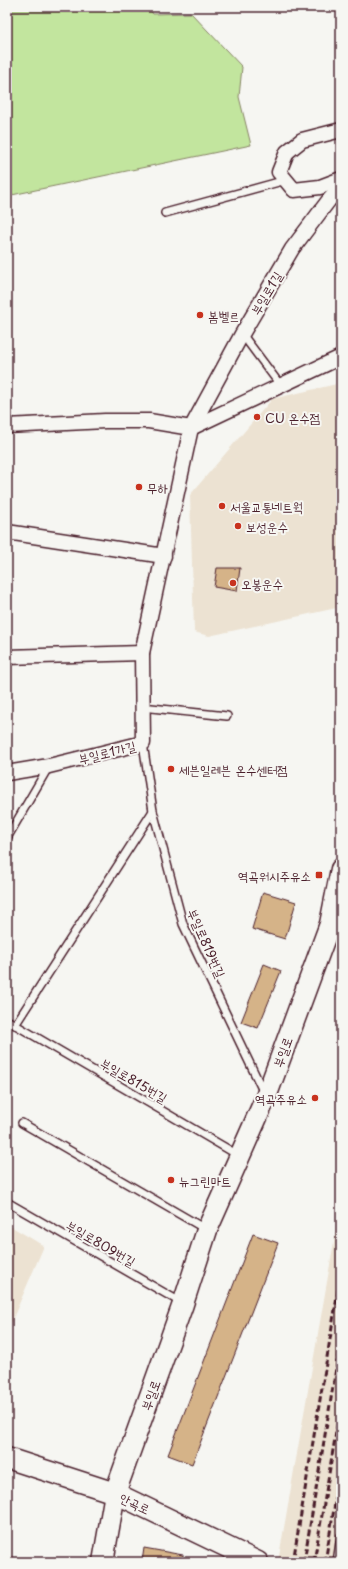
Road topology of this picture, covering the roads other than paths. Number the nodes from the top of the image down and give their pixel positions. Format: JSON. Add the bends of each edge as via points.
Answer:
{"nodes":[{"id":1,"x":341,"y":130,"type":"edge"},
{"id":2,"x":341,"y":179,"type":"edge"},
{"id":3,"x":286,"y":180,"type":"junction"},
{"id":4,"x":341,"y":187,"type":"edge"},
{"id":5,"x":164,"y":213,"type":"dead end"},
{"id":6,"x":242,"y":334,"type":"junction"},
{"id":7,"x":341,"y":357,"type":"edge"},
{"id":8,"x":281,"y":386,"type":"junction"},
{"id":9,"x":7,"y":426,"type":"edge"},
{"id":10,"x":191,"y":428,"type":"junction"},
{"id":11,"x":7,"y":532,"type":"edge"},
{"id":12,"x":164,"y":556,"type":"junction"},
{"id":13,"x":142,"y":654,"type":"junction"},
{"id":14,"x":7,"y":657,"type":"edge"},
{"id":15,"x":142,"y":707,"type":"junction"},
{"id":16,"x":227,"y":716,"type":"dead end"},
{"id":17,"x":143,"y":744,"type":"junction"},
{"id":18,"x":50,"y":766,"type":"junction"},
{"id":19,"x":7,"y":773,"type":"edge"},
{"id":20,"x":153,"y":811,"type":"junction"},
{"id":21,"x":7,"y":838,"type":"edge"},
{"id":22,"x":341,"y":869,"type":"edge"},
{"id":23,"x":7,"y":1020,"type":"edge"},
{"id":24,"x":15,"y":1025,"type":"junction"},
{"id":25,"x":266,"y":1097,"type":"junction"},
{"id":26,"x":22,"y":1123,"type":"dead end"},
{"id":27,"x":240,"y":1156,"type":"junction"},
{"id":28,"x":7,"y":1202,"type":"edge"},
{"id":29,"x":207,"y":1230,"type":"junction"},
{"id":30,"x":183,"y":1304,"type":"junction"},
{"id":31,"x":7,"y":1458,"type":"edge"},
{"id":32,"x":115,"y":1493,"type":"junction"},
{"id":33,"x":341,"y":1536,"type":"edge"},
{"id":34,"x":252,"y":1559,"type":"edge"},
{"id":35,"x":103,"y":1562,"type":"edge"},
{"id":36,"x":337,"y":1562,"type":"edge"}],
"edges":[{"from":1,"to":3,"type":"street","via":[[302,140],[287,152],[279,172]]},
{"from":2,"to":3,"type":"street","via":[[320,187],[294,190]]},
{"from":3,"to":5,"type":"lane"},
{"from":4,"to":6,"type":"street","name":"부일로1길","via":[[292,249]]},
{"from":6,"to":8,"type":"lane"},
{"from":6,"to":10,"type":"street","name":"부일로1길"},
{"from":7,"to":8,"type":"street"},
{"from":8,"to":10,"type":"street"},
{"from":9,"to":10,"type":"street","via":[[149,421]]},
{"from":10,"to":12,"type":"street","name":"부일로1가길"},
{"from":11,"to":12,"type":"street"},
{"from":12,"to":13,"type":"street","name":"부일로1가길"},
{"from":13,"to":14,"type":"street"},
{"from":13,"to":15,"type":"street","name":"부일로1가길"},
{"from":15,"to":16,"type":"lane"},
{"from":15,"to":17,"type":"street","name":"부일로1가길"},
{"from":17,"to":18,"type":"street","name":"부일로1가길"},
{"from":17,"to":20,"type":"lane","name":"부일로819번길"},
{"from":18,"to":19,"type":"street","name":"부일로1가길"},
{"from":18,"to":21,"type":"lane"},
{"from":20,"to":24,"type":"lane"},
{"from":20,"to":25,"type":"lane","name":"부일로819번길","via":[[183,924]]},
{"from":22,"to":25,"type":"street","name":"부일로","via":[[330,924]]},
{"from":23,"to":24,"type":"lane","name":"부일로815번길"},
{"from":24,"to":27,"type":"lane","name":"부일로815번길"},
{"from":25,"to":27,"type":"street","name":"부일로"},
{"from":26,"to":29,"type":"lane"},
{"from":27,"to":29,"type":"street","name":"부일로"},
{"from":28,"to":30,"type":"lane","name":"부일로809번길"},
{"from":29,"to":30,"type":"street","name":"부일로"},
{"from":30,"to":32,"type":"street","name":"부일로"},
{"from":31,"to":32,"type":"street","name":"안곡로"},
{"from":32,"to":34,"type":"street","name":"안곡로"},
{"from":32,"to":35,"type":"street","name":"부일로"},
{"from":33,"to":36,"type":"lane"}]}
